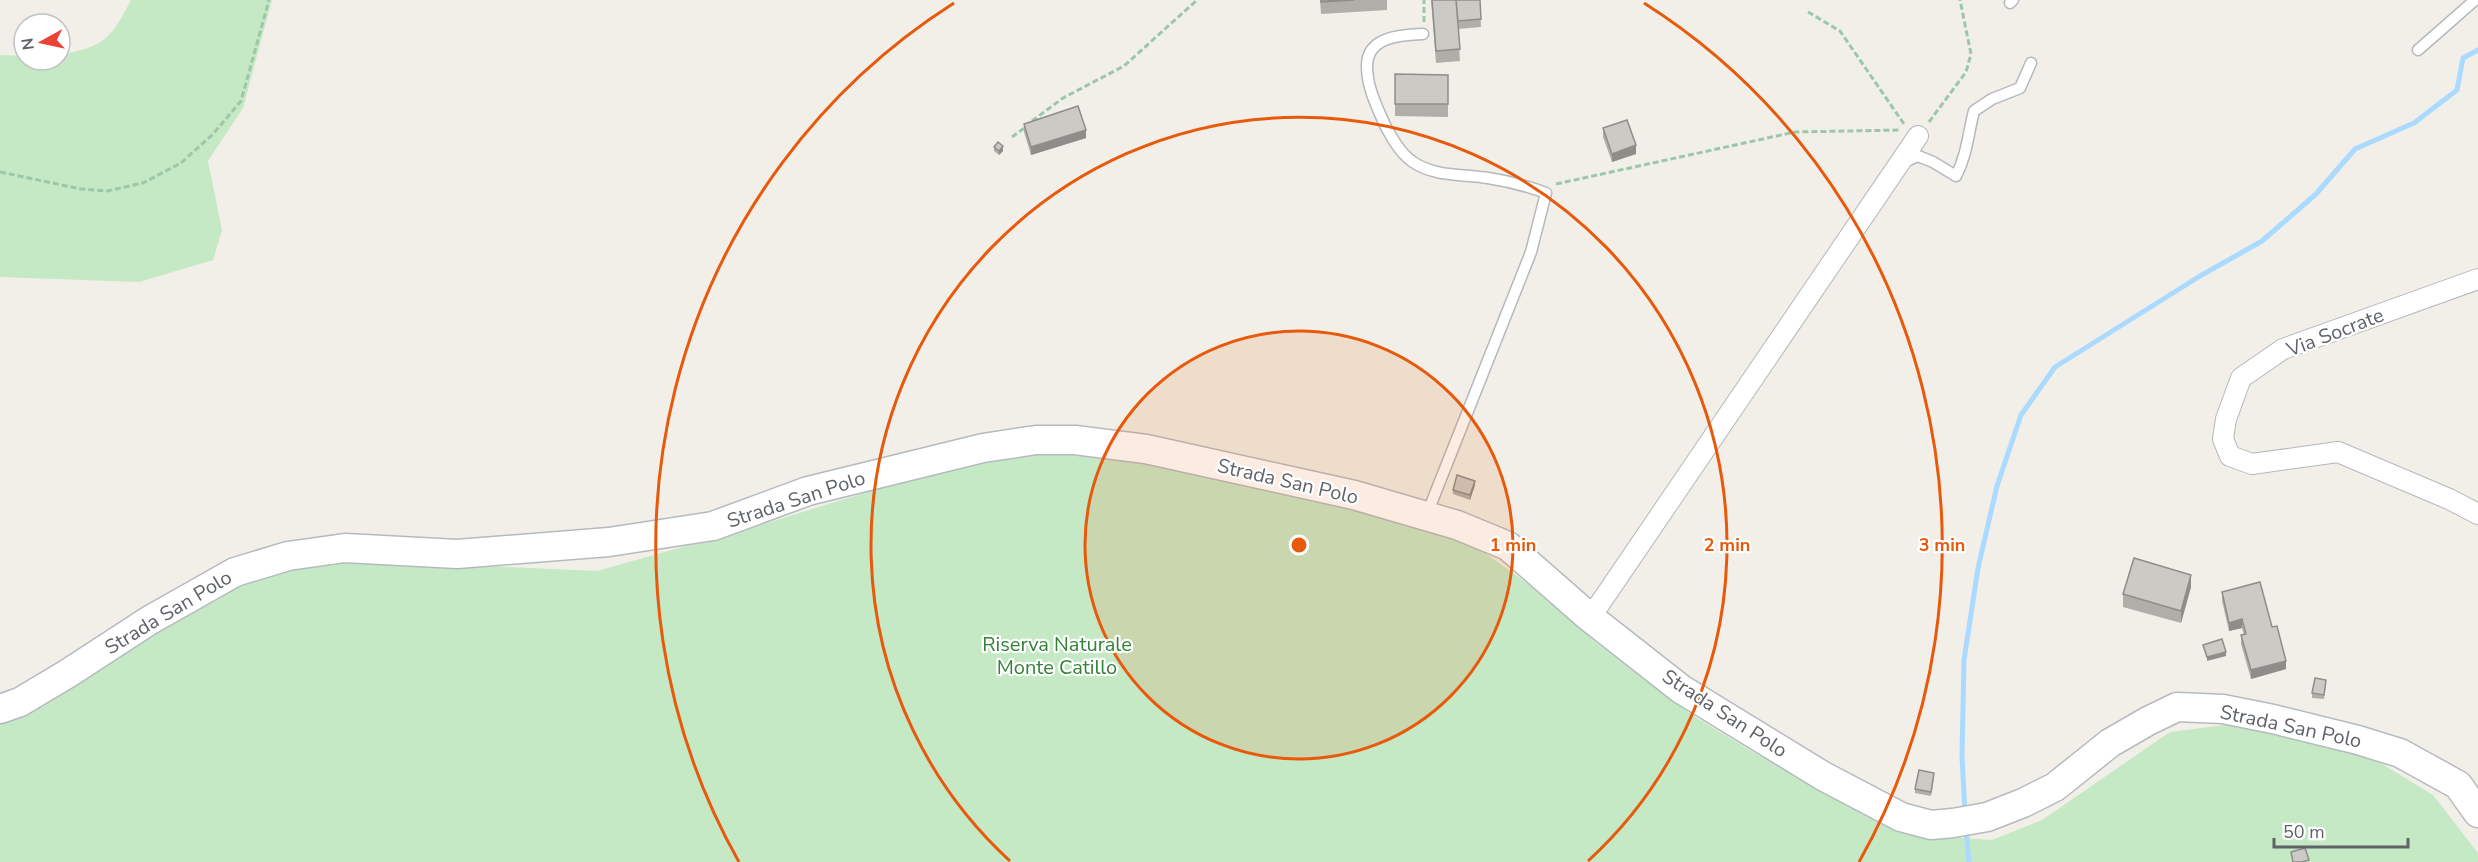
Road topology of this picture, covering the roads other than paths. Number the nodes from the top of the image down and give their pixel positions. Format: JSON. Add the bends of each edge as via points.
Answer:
{"nodes":[{"id":1,"x":2475,"y":0,"type":"edge"},
{"id":2,"x":1423,"y":34,"type":"road end"},
{"id":3,"x":2418,"y":50,"type":"dead end"},
{"id":4,"x":2031,"y":63,"type":"dead end"},
{"id":5,"x":1918,"y":136,"type":"road end"},
{"id":6,"x":1902,"y":162,"type":"junction"},
{"id":7,"x":2478,"y":279,"type":"edge"},
{"id":8,"x":2478,"y":514,"type":"edge"},
{"id":9,"x":1425,"y":518,"type":"junction"},
{"id":10,"x":1588,"y":616,"type":"junction"},
{"id":11,"x":0,"y":709,"type":"edge"},
{"id":12,"x":2478,"y":813,"type":"edge"}],
"edges":[{"from":1,"to":3,"type":"lane"},
{"from":2,"to":9,"type":"lane","via":[[1391,36],[1372,48],[1366,63],[1370,89],[1387,131],[1413,162],[1442,174],[1487,178],[1546,193],[1531,252]]},
{"from":4,"to":6,"type":"lane","via":[[2020,88],[1974,111],[1965,159],[1956,177],[1918,156]]},
{"from":5,"to":6,"type":"street"},
{"from":6,"to":10,"type":"street"},
{"from":7,"to":8,"type":"street","name":"Via Socrate","via":[[2283,350],[2241,378],[2223,439],[2230,456],[2252,464],[2338,452]]},
{"from":9,"to":10,"type":"street","name":"Strada San Polo","via":[[1457,525],[1508,546]]},
{"from":9,"to":11,"type":"street","name":"Strada San Polo","via":[[1354,495],[1146,448],[1036,440],[973,450],[808,491],[713,526],[609,542],[457,555],[345,548],[288,556],[235,572],[30,696]]},
{"from":10,"to":12,"type":"street","name":"Strada San Polo","via":[[1680,689],[1823,776],[1901,817],[1931,825],[1963,822],[2023,803],[2055,787],[2110,743],[2177,707],[2253,715],[2400,753],[2458,785]]}]}
